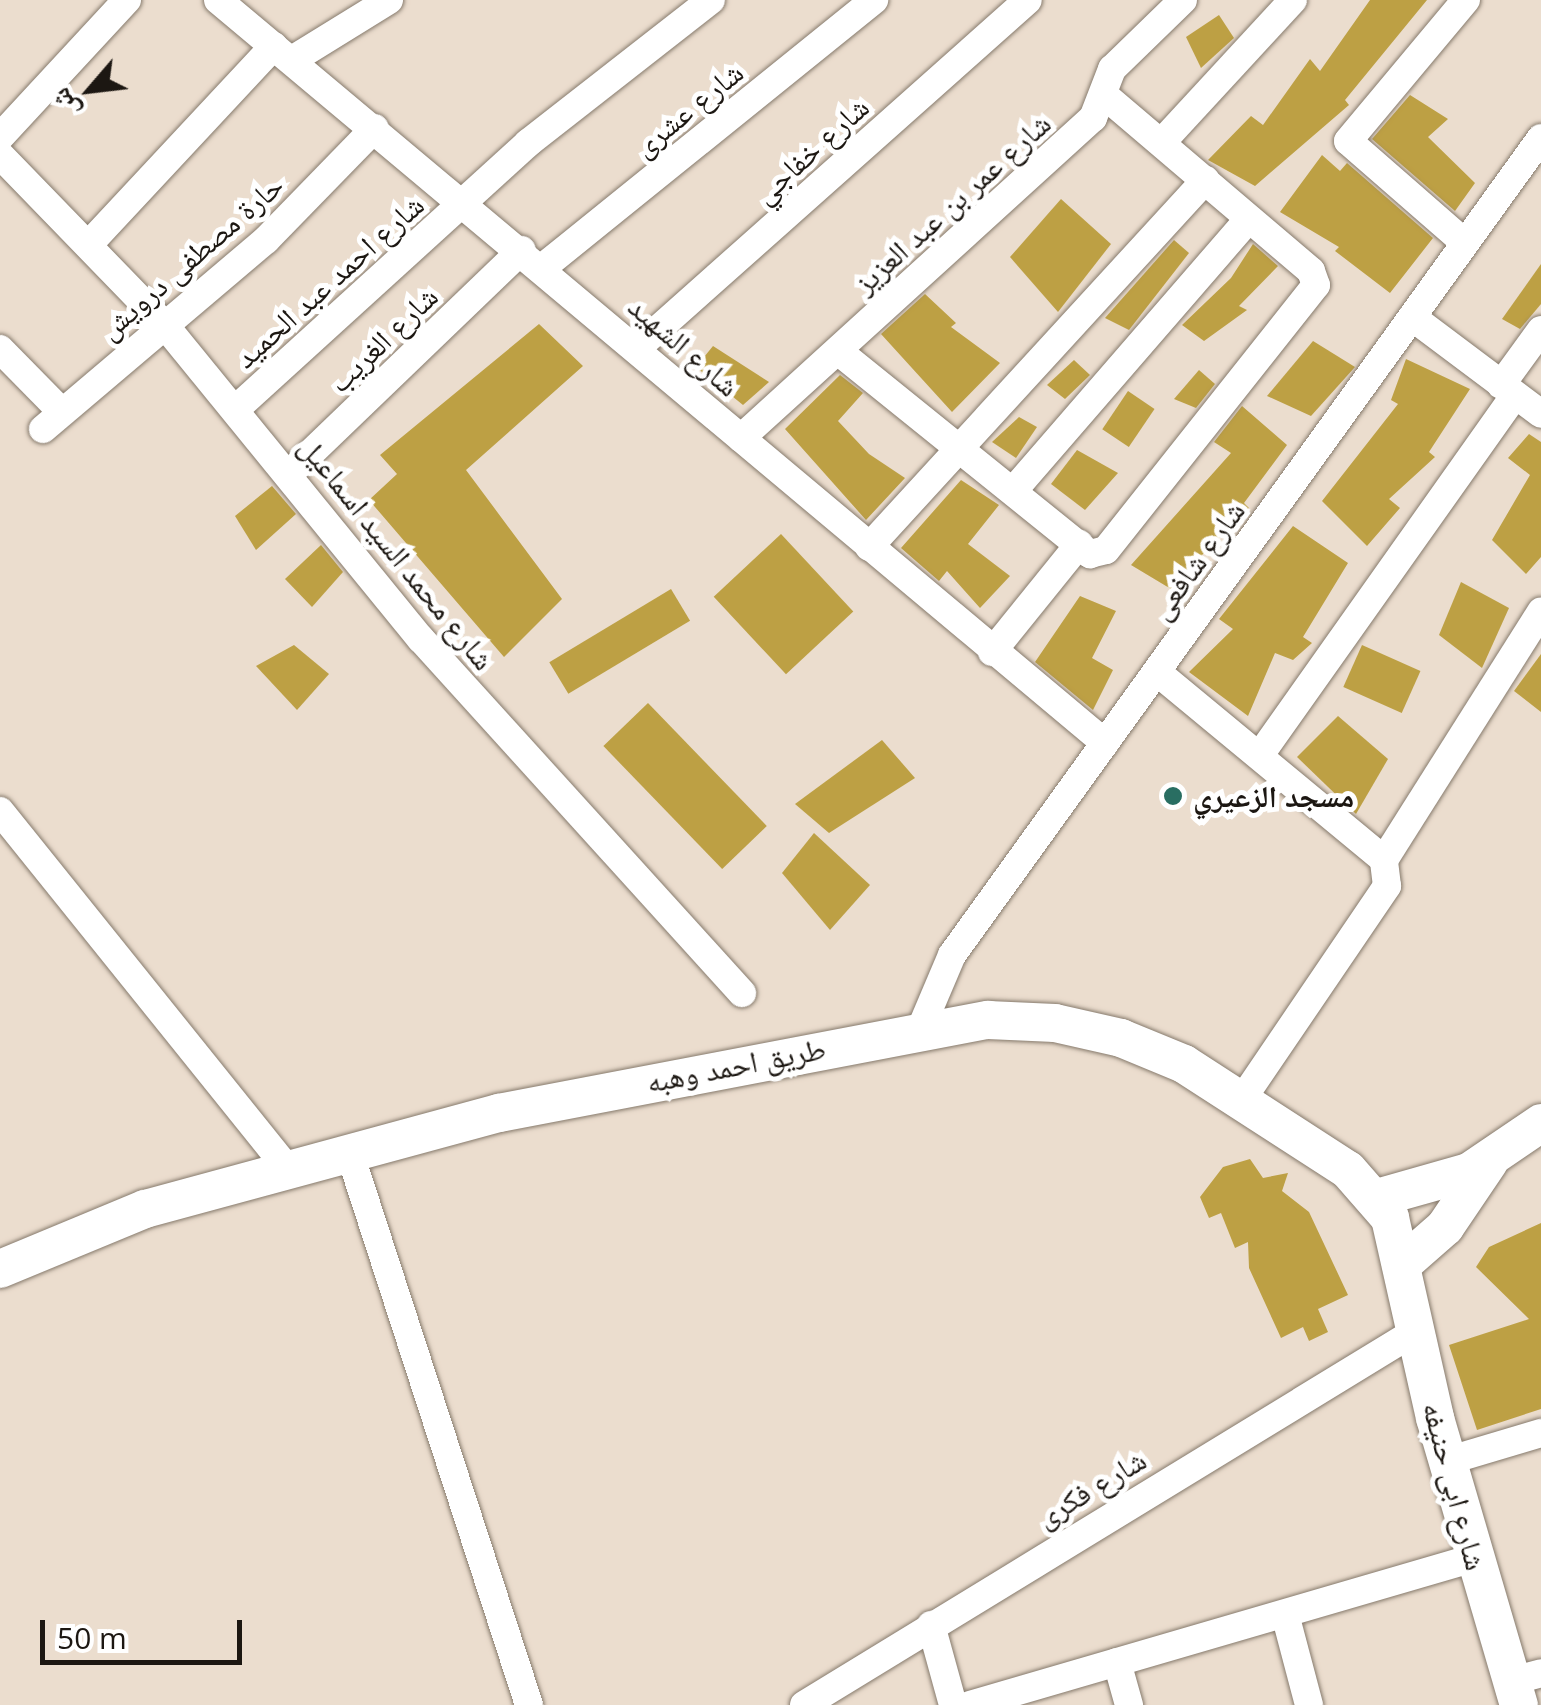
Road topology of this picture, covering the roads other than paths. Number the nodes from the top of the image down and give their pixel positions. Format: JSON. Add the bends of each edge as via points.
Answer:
{"nodes":[{"id":1,"x":127,"y":0,"type":"edge"},
{"id":2,"x":218,"y":0,"type":"edge"},
{"id":3,"x":388,"y":0,"type":"edge"},
{"id":4,"x":711,"y":0,"type":"edge"},
{"id":5,"x":874,"y":0,"type":"edge"},
{"id":6,"x":1028,"y":0,"type":"edge"},
{"id":7,"x":1183,"y":0,"type":"edge"},
{"id":8,"x":1293,"y":0,"type":"edge"},
{"id":9,"x":1466,"y":0,"type":"edge"},
{"id":10,"x":283,"y":53,"type":"junction"},
{"id":11,"x":1103,"y":94,"type":"junction"},
{"id":12,"x":375,"y":128,"type":"junction"},
{"id":13,"x":0,"y":137,"type":"edge"},
{"id":14,"x":1541,"y":138,"type":"edge"},
{"id":15,"x":1162,"y":142,"type":"junction"},
{"id":16,"x":0,"y":154,"type":"edge"},
{"id":17,"x":1205,"y":180,"type":"junction"},
{"id":18,"x":464,"y":201,"type":"junction"},
{"id":19,"x":1249,"y":219,"type":"junction"},
{"id":20,"x":90,"y":242,"type":"junction"},
{"id":21,"x":1465,"y":243,"type":"junction"},
{"id":22,"x":532,"y":259,"type":"junction"},
{"id":23,"x":1412,"y":317,"type":"junction"},
{"id":24,"x":163,"y":323,"type":"junction"},
{"id":25,"x":1541,"y":330,"type":"edge"},
{"id":26,"x":637,"y":348,"type":"junction"},
{"id":27,"x":0,"y":349,"type":"edge"},
{"id":28,"x":838,"y":351,"type":"junction"},
{"id":29,"x":1508,"y":390,"type":"junction"},
{"id":30,"x":237,"y":408,"type":"junction"},
{"id":31,"x":1541,"y":414,"type":"edge"},
{"id":32,"x":742,"y":438,"type":"junction"},
{"id":33,"x":958,"y":447,"type":"junction"},
{"id":34,"x":289,"y":474,"type":"junction"},
{"id":35,"x":1013,"y":491,"type":"junction"},
{"id":36,"x":1079,"y":544,"type":"junction"},
{"id":37,"x":869,"y":547,"type":"junction"},
{"id":38,"x":1541,"y":612,"type":"edge"},
{"id":39,"x":992,"y":652,"type":"junction"},
{"id":40,"x":1157,"y":672,"type":"junction"},
{"id":41,"x":1105,"y":744,"type":"junction"},
{"id":42,"x":1260,"y":755,"type":"junction"},
{"id":43,"x":0,"y":811,"type":"edge"},
{"id":44,"x":1384,"y":860,"type":"junction"},
{"id":45,"x":742,"y":993,"type":"dead end"},
{"id":46,"x":921,"y":1028,"type":"junction"},
{"id":47,"x":1241,"y":1101,"type":"junction"},
{"id":48,"x":1541,"y":1123,"type":"edge"},
{"id":49,"x":350,"y":1154,"type":"junction"},
{"id":50,"x":1490,"y":1160,"type":"junction"},
{"id":51,"x":289,"y":1171,"type":"junction"},
{"id":52,"x":1377,"y":1198,"type":"junction"},
{"id":53,"x":1404,"y":1263,"type":"junction"},
{"id":54,"x":0,"y":1269,"type":"edge"},
{"id":55,"x":1416,"y":1331,"type":"junction"},
{"id":56,"x":1541,"y":1433,"type":"edge"},
{"id":57,"x":1447,"y":1461,"type":"junction"},
{"id":58,"x":1474,"y":1558,"type":"junction"},
{"id":59,"x":1285,"y":1614,"type":"junction"},
{"id":60,"x":931,"y":1625,"type":"junction"},
{"id":61,"x":1117,"y":1662,"type":"junction"},
{"id":62,"x":1524,"y":1686,"type":"edge"},
{"id":63,"x":529,"y":1705,"type":"edge"},
{"id":64,"x":804,"y":1705,"type":"edge"},
{"id":65,"x":953,"y":1705,"type":"edge"},
{"id":66,"x":970,"y":1705,"type":"edge"},
{"id":67,"x":1129,"y":1705,"type":"edge"},
{"id":68,"x":1310,"y":1705,"type":"edge"}],
"edges":[{"from":1,"to":13,"type":"street"},
{"from":2,"to":10,"type":"street","name":"شارع الشهيد"},
{"from":3,"to":10,"type":"street"},
{"from":4,"to":18,"type":"street","name":"شارع احمد عبد الحميد","via":[[568,109]]},
{"from":5,"to":22,"type":"street","name":"شارع عشرى"},
{"from":6,"to":26,"type":"street","name":"شارع خفاجي"},
{"from":7,"to":11,"type":"street","name":"شارع عمر بن عبد العزيز","via":[[1112,69]]},
{"from":8,"to":15,"type":"street"},
{"from":9,"to":21,"type":"street","via":[[1348,140]]},
{"from":10,"to":12,"type":"street","name":"شارع الشهيد"},
{"from":10,"to":20,"type":"street"},
{"from":11,"to":15,"type":"street"},
{"from":11,"to":28,"type":"street","name":"شارع عمر بن عبد العزيز","via":[[1093,118]]},
{"from":12,"to":18,"type":"street","name":"شارع الشهيد"},
{"from":12,"to":24,"type":"street","name":"حارة مصطفى درويش","via":[[291,217]]},
{"from":14,"to":21,"type":"street","name":"شارع شافعى"},
{"from":15,"to":17,"type":"street"},
{"from":16,"to":20,"type":"street","name":"شارع محمد السيد اسماعيل"},
{"from":17,"to":19,"type":"street"},
{"from":17,"to":33,"type":"street"},
{"from":18,"to":22,"type":"street","name":"شارع الشهيد"},
{"from":18,"to":30,"type":"street","name":"شارع احمد عبد الحميد"},
{"from":19,"to":35,"type":"street"},
{"from":19,"to":36,"type":"street","via":[[1311,272],[1313,292],[1106,550],[1090,554]]},
{"from":20,"to":24,"type":"street","name":"شارع محمد السيد اسماعيل"},
{"from":21,"to":23,"type":"street","name":"شارع شافعى"},
{"from":22,"to":26,"type":"street","name":"شارع الشهيد"},
{"from":22,"to":34,"type":"street","name":"شارع الغريب"},
{"from":23,"to":29,"type":"street"},
{"from":23,"to":40,"type":"street","name":"شارع شافعى"},
{"from":24,"to":27,"type":"street","name":"حارة مصطفى درويش","via":[[52,420]]},
{"from":24,"to":30,"type":"street","name":"شارع محمد السيد اسماعيل"},
{"from":25,"to":29,"type":"street"},
{"from":26,"to":32,"type":"street","name":"شارع الشهيد"},
{"from":28,"to":32,"type":"street","name":"شارع عمر بن عبد العزيز"},
{"from":28,"to":33,"type":"street"},
{"from":29,"to":31,"type":"street"},
{"from":29,"to":42,"type":"street"},
{"from":30,"to":34,"type":"street","name":"شارع محمد السيد اسماعيل"},
{"from":32,"to":37,"type":"street","name":"شارع الشهيد"},
{"from":33,"to":35,"type":"street"},
{"from":33,"to":37,"type":"street"},
{"from":34,"to":45,"type":"street","name":"شارع محمد السيد اسماعيل","via":[[421,640]]},
{"from":35,"to":36,"type":"street"},
{"from":36,"to":39,"type":"street"},
{"from":37,"to":39,"type":"street","name":"شارع الشهيد"},
{"from":38,"to":44,"type":"street"},
{"from":39,"to":41,"type":"street","name":"شارع الشهيد"},
{"from":40,"to":41,"type":"street","name":"شارع شافعى"},
{"from":40,"to":42,"type":"street"},
{"from":41,"to":46,"type":"street","name":"شارع شافعى","via":[[952,955]]},
{"from":42,"to":44,"type":"street"},
{"from":43,"to":51,"type":"street"},
{"from":44,"to":47,"type":"street","via":[[1388,886]]},
{"from":46,"to":47,"type":"street","name":"طريق احمد وهبه","via":[[1005,1020],[1122,1038],[1184,1064]]},
{"from":46,"to":49,"type":"street","name":"طريق احمد وهبه","via":[[500,1113]]},
{"from":47,"to":52,"type":"street","name":"طريق احمد وهبه","via":[[1348,1170]]},
{"from":48,"to":50,"type":"street"},
{"from":49,"to":51,"type":"street","name":"طريق احمد وهبه"},
{"from":49,"to":63,"type":"street"},
{"from":50,"to":52,"type":"street","via":[[1448,1182]]},
{"from":50,"to":53,"type":"street","via":[[1454,1216]]},
{"from":51,"to":54,"type":"street","name":"طريق احمد وهبه","via":[[108,1222]]},
{"from":52,"to":53,"type":"street","name":"طريق احمد وهبه"},
{"from":53,"to":55,"type":"street","name":"شارع ابى حنيفه"},
{"from":55,"to":57,"type":"street","name":"شارع ابى حنيفه"},
{"from":55,"to":60,"type":"street","name":"شارع فكرى"},
{"from":56,"to":57,"type":"street"},
{"from":57,"to":58,"type":"street","name":"شارع ابى حنيفه"},
{"from":58,"to":59,"type":"street"},
{"from":58,"to":62,"type":"street","name":"شارع ابى حنيفه"},
{"from":59,"to":61,"type":"street"},
{"from":59,"to":68,"type":"street"},
{"from":60,"to":64,"type":"street","name":"شارع فكرى"},
{"from":60,"to":65,"type":"street"},
{"from":61,"to":66,"type":"street"},
{"from":61,"to":67,"type":"street"}]}
